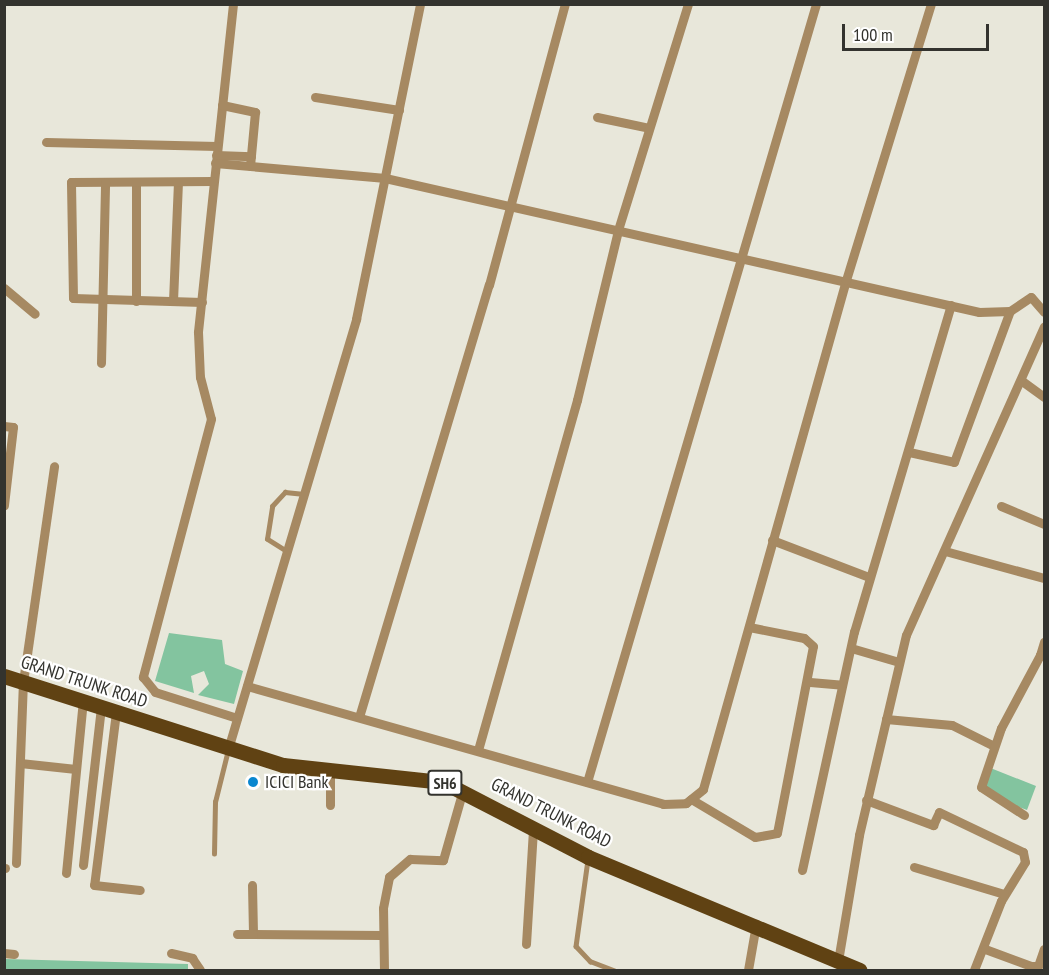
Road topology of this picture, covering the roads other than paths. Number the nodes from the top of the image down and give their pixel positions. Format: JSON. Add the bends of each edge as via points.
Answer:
{"nodes":[{"id":1,"x":233,"y":4,"type":"edge"},
{"id":2,"x":420,"y":4,"type":"edge"},
{"id":3,"x":565,"y":4,"type":"edge"},
{"id":4,"x":687,"y":4,"type":"edge"},
{"id":5,"x":816,"y":4,"type":"edge"},
{"id":6,"x":931,"y":4,"type":"edge"},
{"id":7,"x":315,"y":97,"type":"dead end"},
{"id":8,"x":222,"y":105,"type":"junction"},
{"id":9,"x":399,"y":110,"type":"junction"},
{"id":10,"x":597,"y":117,"type":"dead end"},
{"id":11,"x":649,"y":128,"type":"junction"},
{"id":12,"x":46,"y":142,"type":"dead end"},
{"id":13,"x":216,"y":155,"type":"junction"},
{"id":14,"x":251,"y":161,"type":"junction"},
{"id":15,"x":385,"y":178,"type":"junction"},
{"id":16,"x":213,"y":181,"type":"junction"},
{"id":17,"x":178,"y":182,"type":"junction"},
{"id":18,"x":105,"y":183,"type":"junction"},
{"id":19,"x":136,"y":183,"type":"junction"},
{"id":20,"x":510,"y":207,"type":"junction"},
{"id":21,"x":618,"y":230,"type":"junction"},
{"id":22,"x":741,"y":260,"type":"junction"},
{"id":23,"x":846,"y":280,"type":"junction"},
{"id":24,"x":4,"y":288,"type":"edge"},
{"id":25,"x":101,"y":299,"type":"junction"},
{"id":26,"x":136,"y":301,"type":"junction"},
{"id":27,"x":173,"y":302,"type":"junction"},
{"id":28,"x":202,"y":302,"type":"junction"},
{"id":29,"x":951,"y":305,"type":"junction"},
{"id":30,"x":1010,"y":311,"type":"junction"},
{"id":31,"x":1044,"y":312,"type":"edge"},
{"id":32,"x":35,"y":314,"type":"dead end"},
{"id":33,"x":1044,"y":326,"type":"edge"},
{"id":34,"x":101,"y":363,"type":"dead end"},
{"id":35,"x":1022,"y":381,"type":"junction"},
{"id":36,"x":1044,"y":397,"type":"edge"},
{"id":37,"x":4,"y":426,"type":"edge"},
{"id":38,"x":909,"y":452,"type":"junction"},
{"id":39,"x":54,"y":466,"type":"dead end"},
{"id":40,"x":306,"y":494,"type":"junction"},
{"id":41,"x":4,"y":505,"type":"edge"},
{"id":42,"x":1001,"y":506,"type":"dead end"},
{"id":43,"x":1044,"y":524,"type":"edge"},
{"id":44,"x":772,"y":540,"type":"junction"},
{"id":45,"x":945,"y":551,"type":"junction"},
{"id":46,"x":290,"y":552,"type":"junction"},
{"id":47,"x":869,"y":577,"type":"junction"},
{"id":48,"x":1044,"y":578,"type":"edge"},
{"id":49,"x":749,"y":627,"type":"junction"},
{"id":50,"x":1044,"y":642,"type":"edge"},
{"id":51,"x":851,"y":648,"type":"junction"},
{"id":52,"x":1042,"y":655,"type":"edge"},
{"id":53,"x":899,"y":662,"type":"junction"},
{"id":54,"x":4,"y":676,"type":"edge"},
{"id":55,"x":23,"y":682,"type":"junction"},
{"id":56,"x":810,"y":682,"type":"junction"},
{"id":57,"x":842,"y":685,"type":"junction"},
{"id":58,"x":247,"y":686,"type":"junction"},
{"id":59,"x":83,"y":701,"type":"junction"},
{"id":60,"x":108,"y":710,"type":"junction"},
{"id":61,"x":359,"y":717,"type":"junction"},
{"id":62,"x":237,"y":718,"type":"junction"},
{"id":63,"x":886,"y":719,"type":"junction"},
{"id":64,"x":994,"y":746,"type":"junction"},
{"id":65,"x":228,"y":749,"type":"junction"},
{"id":66,"x":478,"y":750,"type":"junction"},
{"id":67,"x":20,"y":763,"type":"junction"},
{"id":68,"x":76,"y":769,"type":"junction"},
{"id":69,"x":330,"y":769,"type":"junction"},
{"id":70,"x":587,"y":782,"type":"junction"},
{"id":71,"x":464,"y":790,"type":"junction"},
{"id":72,"x":691,"y":799,"type":"junction"},
{"id":73,"x":866,"y":800,"type":"junction"},
{"id":74,"x":330,"y":805,"type":"dead end"},
{"id":75,"x":1024,"y":815,"type":"dead end"},
{"id":76,"x":533,"y":828,"type":"junction"},
{"id":77,"x":214,"y":854,"type":"dead end"},
{"id":78,"x":588,"y":857,"type":"junction"},
{"id":79,"x":16,"y":863,"type":"dead end"},
{"id":80,"x":83,"y":865,"type":"dead end"},
{"id":81,"x":914,"y":867,"type":"dead end"},
{"id":82,"x":802,"y":870,"type":"dead end"},
{"id":83,"x":66,"y":873,"type":"dead end"},
{"id":84,"x":252,"y":885,"type":"dead end"},
{"id":85,"x":140,"y":890,"type":"dead end"},
{"id":86,"x":1004,"y":894,"type":"junction"},
{"id":87,"x":756,"y":924,"type":"junction"},
{"id":88,"x":237,"y":934,"type":"dead end"},
{"id":89,"x":253,"y":934,"type":"junction"},
{"id":90,"x":382,"y":935,"type":"junction"},
{"id":91,"x":526,"y":945,"type":"dead end"},
{"id":92,"x":985,"y":949,"type":"junction"},
{"id":93,"x":1044,"y":949,"type":"edge"},
{"id":94,"x":171,"y":953,"type":"dead end"},
{"id":95,"x":838,"y":962,"type":"junction"},
{"id":96,"x":200,"y":970,"type":"edge"},
{"id":97,"x":384,"y":970,"type":"edge"},
{"id":98,"x":614,"y":970,"type":"edge"},
{"id":99,"x":747,"y":970,"type":"edge"},
{"id":100,"x":860,"y":970,"type":"edge"},
{"id":101,"x":974,"y":970,"type":"edge"}],
"edges":[{"from":1,"to":8,"type":"street"},
{"from":2,"to":9,"type":"street"},
{"from":3,"to":20,"type":"street"},
{"from":4,"to":11,"type":"street"},
{"from":5,"to":22,"type":"street"},
{"from":6,"to":23,"type":"street"},
{"from":7,"to":9,"type":"street"},
{"from":8,"to":13,"type":"street"},
{"from":8,"to":14,"type":"street","via":[[255,112]]},
{"from":9,"to":15,"type":"street"},
{"from":10,"to":11,"type":"street"},
{"from":11,"to":21,"type":"street"},
{"from":12,"to":13,"type":"street"},
{"from":13,"to":14,"type":"street"},
{"from":13,"to":16,"type":"street"},
{"from":14,"to":15,"type":"street"},
{"from":15,"to":20,"type":"street"},
{"from":15,"to":40,"type":"street","via":[[356,320]]},
{"from":16,"to":17,"type":"street"},
{"from":16,"to":28,"type":"street"},
{"from":17,"to":19,"type":"street"},
{"from":17,"to":27,"type":"street"},
{"from":18,"to":19,"type":"street"},
{"from":18,"to":25,"type":"street"},
{"from":18,"to":25,"type":"street","via":[[71,182],[73,298]]},
{"from":19,"to":26,"type":"street"},
{"from":20,"to":21,"type":"street"},
{"from":20,"to":61,"type":"street"},
{"from":21,"to":22,"type":"street"},
{"from":21,"to":66,"type":"street","via":[[577,400]]},
{"from":22,"to":23,"type":"street"},
{"from":22,"to":70,"type":"street"},
{"from":23,"to":29,"type":"street"},
{"from":23,"to":44,"type":"street"},
{"from":24,"to":32,"type":"street"},
{"from":25,"to":26,"type":"street"},
{"from":25,"to":34,"type":"street"},
{"from":26,"to":27,"type":"street"},
{"from":27,"to":28,"type":"street"},
{"from":28,"to":62,"type":"street","via":[[200,377],[211,419],[143,676],[155,692]]},
{"from":29,"to":30,"type":"street"},
{"from":29,"to":38,"type":"street"},
{"from":30,"to":31,"type":"street","via":[[1031,297]]},
{"from":30,"to":38,"type":"street","via":[[954,462]]},
{"from":33,"to":35,"type":"street"},
{"from":35,"to":36,"type":"street"},
{"from":35,"to":45,"type":"street"},
{"from":37,"to":41,"type":"street","via":[[12,427],[12,436]]},
{"from":38,"to":47,"type":"street"},
{"from":39,"to":55,"type":"street"},
{"from":40,"to":46,"type":"street"},
{"from":40,"to":46,"type":"lane","via":[[285,492],[272,506],[267,539],[270,546]]},
{"from":42,"to":43,"type":"street"},
{"from":44,"to":47,"type":"street"},
{"from":44,"to":49,"type":"street"},
{"from":45,"to":48,"type":"street"},
{"from":45,"to":53,"type":"street"},
{"from":46,"to":58,"type":"street"},
{"from":47,"to":51,"type":"street"},
{"from":49,"to":56,"type":"street","via":[[804,638],[813,646]]},
{"from":49,"to":72,"type":"street","via":[[703,789]]},
{"from":50,"to":52,"type":"street"},
{"from":51,"to":53,"type":"street"},
{"from":51,"to":57,"type":"street"},
{"from":52,"to":64,"type":"street"},
{"from":53,"to":63,"type":"street"},
{"from":54,"to":55,"type":"main road","name":"GRAND TRUNK ROAD","number":"SH6"},
{"from":55,"to":59,"type":"main road","name":"GRAND TRUNK ROAD","number":"SH6"},
{"from":55,"to":67,"type":"street"},
{"from":56,"to":57,"type":"street"},
{"from":56,"to":72,"type":"street","via":[[777,833],[755,837]]},
{"from":57,"to":82,"type":"street"},
{"from":58,"to":61,"type":"street"},
{"from":58,"to":62,"type":"street"},
{"from":59,"to":60,"type":"main road","name":"GRAND TRUNK ROAD","number":"SH6"},
{"from":59,"to":68,"type":"street"},
{"from":60,"to":65,"type":"main road","name":"GRAND TRUNK ROAD","number":"SH6"},
{"from":60,"to":80,"type":"street"},
{"from":60,"to":85,"type":"street","via":[[94,885]]},
{"from":61,"to":66,"type":"street"},
{"from":62,"to":65,"type":"street"},
{"from":63,"to":64,"type":"street","via":[[952,725]]},
{"from":63,"to":73,"type":"street"},
{"from":64,"to":75,"type":"street","via":[[981,790]]},
{"from":65,"to":69,"type":"main road","name":"GRAND TRUNK ROAD","number":"SH6","via":[[283,765]]},
{"from":65,"to":77,"type":"lane","via":[[215,802]]},
{"from":66,"to":70,"type":"street"},
{"from":67,"to":68,"type":"street"},
{"from":67,"to":79,"type":"street"},
{"from":68,"to":83,"type":"street"},
{"from":69,"to":71,"type":"main road","name":"GRAND TRUNK ROAD","number":"SH6","via":[[417,777]]},
{"from":69,"to":74,"type":"street"},
{"from":70,"to":72,"type":"street","via":[[663,804]]},
{"from":71,"to":76,"type":"main road","name":"GRAND TRUNK ROAD","number":"SH6"},
{"from":71,"to":90,"type":"street","via":[[442,860],[410,859],[389,877]]},
{"from":73,"to":86,"type":"street","via":[[933,825],[939,812],[1023,852],[1025,862]]},
{"from":73,"to":95,"type":"street"},
{"from":76,"to":78,"type":"main road","name":"GRAND TRUNK ROAD","number":"SH6"},
{"from":76,"to":91,"type":"street"},
{"from":78,"to":87,"type":"main road","name":"GRAND TRUNK ROAD","number":"SH6"},
{"from":78,"to":98,"type":"lane","via":[[576,946],[590,961]]},
{"from":81,"to":86,"type":"street"},
{"from":84,"to":89,"type":"street"},
{"from":86,"to":92,"type":"street"},
{"from":87,"to":95,"type":"main road","name":"GRAND TRUNK ROAD","number":"SH6"},
{"from":87,"to":99,"type":"street"},
{"from":88,"to":89,"type":"street"},
{"from":89,"to":90,"type":"street"},
{"from":90,"to":97,"type":"street"},
{"from":92,"to":93,"type":"street","via":[[1038,966]]},
{"from":92,"to":101,"type":"street"},
{"from":94,"to":96,"type":"street","via":[[192,958]]},
{"from":95,"to":100,"type":"main road","name":"GRAND TRUNK ROAD","number":"SH6"}]}
